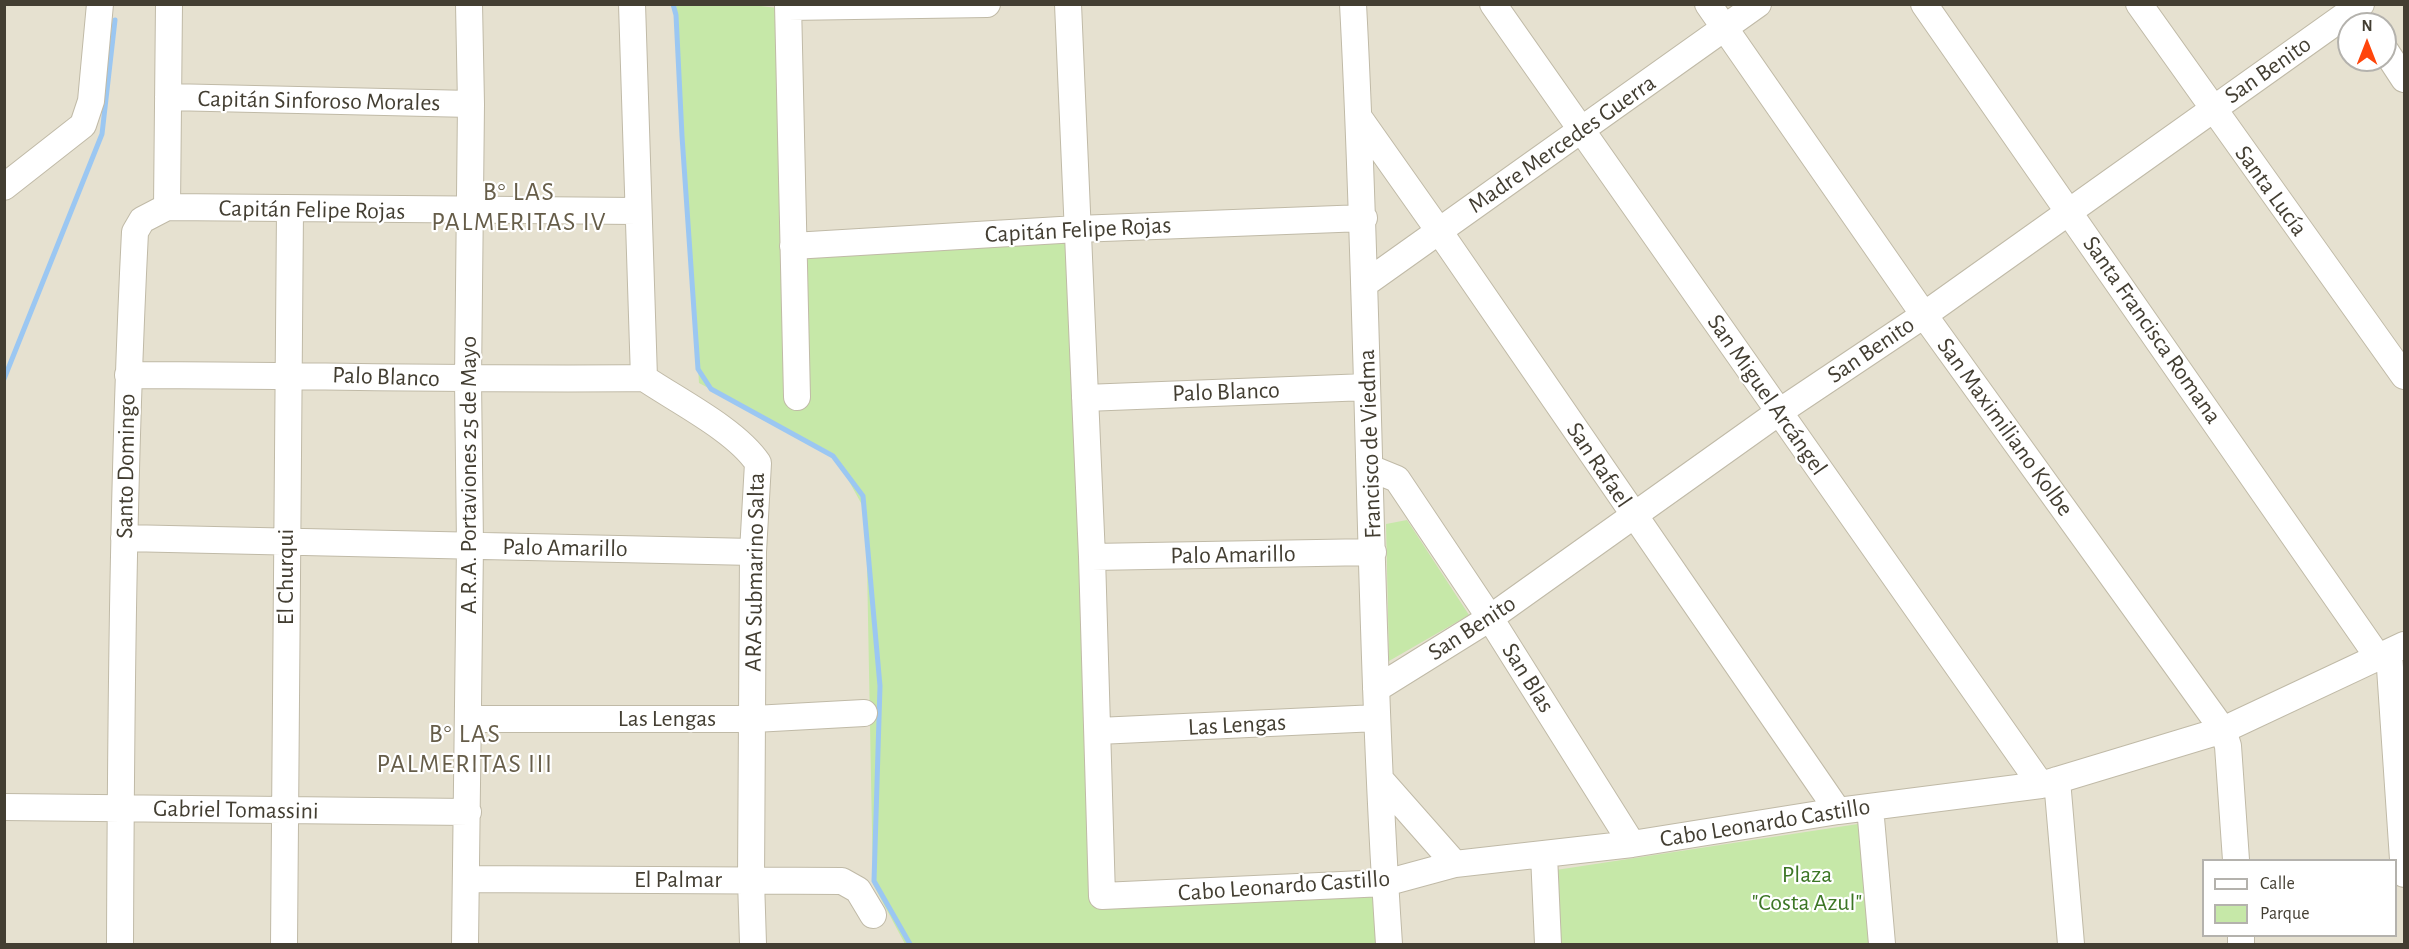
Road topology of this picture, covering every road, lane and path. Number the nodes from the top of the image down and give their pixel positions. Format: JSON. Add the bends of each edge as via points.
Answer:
{"nodes":[{"id":1,"x":100,"y":4,"type":"edge"},
{"id":2,"x":169,"y":4,"type":"edge"},
{"id":3,"x":469,"y":4,"type":"edge"},
{"id":4,"x":632,"y":4,"type":"edge"},
{"id":5,"x":987,"y":4,"type":"edge"},
{"id":6,"x":1068,"y":4,"type":"edge"},
{"id":7,"x":1353,"y":4,"type":"edge"},
{"id":8,"x":1493,"y":4,"type":"edge"},
{"id":9,"x":1708,"y":4,"type":"edge"},
{"id":10,"x":1758,"y":4,"type":"edge"},
{"id":11,"x":1924,"y":4,"type":"edge"},
{"id":12,"x":2139,"y":4,"type":"edge"},
{"id":13,"x":788,"y":6,"type":"edge"},
{"id":14,"x":2360,"y":10,"type":"edge"},
{"id":15,"x":1724,"y":28,"type":"junction"},
{"id":16,"x":168,"y":97,"type":"junction"},
{"id":17,"x":471,"y":104,"type":"junction"},
{"id":18,"x":2212,"y":109,"type":"junction"},
{"id":19,"x":1359,"y":119,"type":"junction"},
{"id":20,"x":1580,"y":131,"type":"junction"},
{"id":21,"x":4,"y":187,"type":"edge"},
{"id":22,"x":167,"y":207,"type":"junction"},
{"id":23,"x":290,"y":210,"type":"junction"},
{"id":24,"x":2069,"y":210,"type":"junction"},
{"id":25,"x":637,"y":211,"type":"junction"},
{"id":26,"x":470,"y":212,"type":"junction"},
{"id":27,"x":1364,"y":218,"type":"junction"},
{"id":28,"x":1077,"y":230,"type":"junction"},
{"id":29,"x":1439,"y":231,"type":"junction"},
{"id":30,"x":793,"y":246,"type":"junction"},
{"id":31,"x":1365,"y":283,"type":"junction"},
{"id":32,"x":1924,"y":315,"type":"junction"},
{"id":33,"x":128,"y":375,"type":"junction"},
{"id":34,"x":287,"y":375,"type":"junction"},
{"id":35,"x":2404,"y":376,"type":"edge"},
{"id":36,"x":644,"y":378,"type":"junction"},
{"id":37,"x":468,"y":380,"type":"junction"},
{"id":38,"x":1367,"y":387,"type":"junction"},
{"id":39,"x":796,"y":397,"type":"dead end"},
{"id":40,"x":1084,"y":398,"type":"junction"},
{"id":41,"x":1779,"y":411,"type":"junction"},
{"id":42,"x":1370,"y":468,"type":"junction"},
{"id":43,"x":1634,"y":516,"type":"junction"},
{"id":44,"x":124,"y":538,"type":"junction"},
{"id":45,"x":286,"y":542,"type":"junction"},
{"id":46,"x":470,"y":545,"type":"junction"},
{"id":47,"x":753,"y":552,"type":"junction"},
{"id":48,"x":1373,"y":552,"type":"junction"},
{"id":49,"x":1092,"y":557,"type":"junction"},
{"id":50,"x":1490,"y":618,"type":"junction"},
{"id":51,"x":2391,"y":652,"type":"edge"},
{"id":52,"x":1376,"y":688,"type":"junction"},
{"id":53,"x":864,"y":713,"type":"dead end"},
{"id":54,"x":1377,"y":718,"type":"junction"},
{"id":55,"x":469,"y":719,"type":"junction"},
{"id":56,"x":754,"y":719,"type":"junction"},
{"id":57,"x":2223,"y":730,"type":"junction"},
{"id":58,"x":1098,"y":731,"type":"junction"},
{"id":59,"x":1380,"y":779,"type":"junction"},
{"id":60,"x":2049,"y":783,"type":"junction"},
{"id":61,"x":4,"y":807,"type":"edge"},
{"id":62,"x":1870,"y":807,"type":"junction"},
{"id":63,"x":121,"y":809,"type":"junction"},
{"id":64,"x":286,"y":810,"type":"junction"},
{"id":65,"x":1838,"y":811,"type":"junction"},
{"id":66,"x":468,"y":812,"type":"junction"},
{"id":67,"x":1632,"y":844,"type":"junction"},
{"id":68,"x":1544,"y":855,"type":"junction"},
{"id":69,"x":2236,"y":859,"type":"edge"},
{"id":70,"x":1455,"y":864,"type":"junction"},
{"id":71,"x":2404,"y":874,"type":"edge"},
{"id":72,"x":466,"y":879,"type":"junction"},
{"id":73,"x":751,"y":880,"type":"junction"},
{"id":74,"x":1385,"y":883,"type":"junction"},
{"id":75,"x":873,"y":915,"type":"dead end"},
{"id":76,"x":120,"y":945,"type":"edge"},
{"id":77,"x":284,"y":945,"type":"edge"},
{"id":78,"x":465,"y":945,"type":"edge"},
{"id":79,"x":753,"y":945,"type":"edge"},
{"id":80,"x":1389,"y":945,"type":"edge"},
{"id":81,"x":1548,"y":945,"type":"edge"},
{"id":82,"x":1882,"y":945,"type":"edge"},
{"id":83,"x":2071,"y":945,"type":"edge"}],
"edges":[{"from":1,"to":21,"type":"street","via":[[91,101],[83,125]]},
{"from":2,"to":16,"type":"street"},
{"from":3,"to":17,"type":"street","name":"A.R.A. Portaviones 25 de Mayo"},
{"from":4,"to":25,"type":"street"},
{"from":5,"to":13,"type":"street"},
{"from":6,"to":28,"type":"street"},
{"from":7,"to":19,"type":"street","name":"Francisco de Viedma"},
{"from":8,"to":20,"type":"street","name":"San Miguel Arcángel"},
{"from":9,"to":15,"type":"street","name":"San Maximiliano Kolbe"},
{"from":10,"to":15,"type":"street","name":"Madre Mercedes Guerra"},
{"from":11,"to":24,"type":"street","name":"Santa Francisca Romana"},
{"from":12,"to":18,"type":"street","name":"Santa Lucía"},
{"from":13,"to":30,"type":"street"},
{"from":14,"to":18,"type":"street","name":"San Benito"},
{"from":15,"to":20,"type":"street","name":"Madre Mercedes Guerra"},
{"from":15,"to":32,"type":"street","name":"San Maximiliano Kolbe"},
{"from":16,"to":17,"type":"street","name":"Capitán Sinforoso Morales"},
{"from":16,"to":22,"type":"street"},
{"from":17,"to":26,"type":"street","name":"A.R.A. Portaviones 25 de Mayo"},
{"from":18,"to":24,"type":"street","name":"San Benito"},
{"from":18,"to":35,"type":"street","name":"Santa Lucía"},
{"from":19,"to":27,"type":"street","name":"Francisco de Viedma"},
{"from":19,"to":29,"type":"street","name":"San Rafael"},
{"from":20,"to":29,"type":"street","name":"Madre Mercedes Guerra"},
{"from":20,"to":41,"type":"street","name":"San Miguel Arcángel"},
{"from":22,"to":23,"type":"street","name":"Capitán Felipe Rojas"},
{"from":22,"to":33,"type":"street","name":"Santo Domingo","via":[[142,220],[135,232]]},
{"from":23,"to":26,"type":"street","name":"Capitán Felipe Rojas"},
{"from":23,"to":34,"type":"street","name":"El Churqui"},
{"from":24,"to":32,"type":"street","name":"San Benito"},
{"from":24,"to":51,"type":"street","name":"Santa Francisca Romana"},
{"from":25,"to":26,"type":"street","name":"Capitán Felipe Rojas"},
{"from":25,"to":36,"type":"street"},
{"from":26,"to":37,"type":"street","name":"A.R.A. Portaviones 25 de Mayo"},
{"from":27,"to":28,"type":"street","name":"Capitán Felipe Rojas"},
{"from":27,"to":31,"type":"street","name":"Francisco de Viedma"},
{"from":28,"to":30,"type":"street","name":"Capitán Felipe Rojas"},
{"from":28,"to":40,"type":"street"},
{"from":29,"to":31,"type":"street","name":"Madre Mercedes Guerra"},
{"from":29,"to":43,"type":"street","name":"San Rafael"},
{"from":30,"to":39,"type":"street"},
{"from":31,"to":38,"type":"street","name":"Francisco de Viedma"},
{"from":32,"to":41,"type":"street","name":"San Benito"},
{"from":32,"to":57,"type":"street","name":"San Maximiliano Kolbe"},
{"from":33,"to":34,"type":"street","name":"Palo Blanco"},
{"from":33,"to":44,"type":"street","name":"Santo Domingo"},
{"from":34,"to":37,"type":"street","name":"Palo Blanco"},
{"from":34,"to":45,"type":"street","name":"El Churqui"},
{"from":36,"to":37,"type":"street","name":"Palo Blanco"},
{"from":36,"to":47,"type":"street","name":"ARA Submarino Salta","via":[[732,436],[758,464]]},
{"from":37,"to":46,"type":"street","name":"A.R.A. Portaviones 25 de Mayo"},
{"from":38,"to":40,"type":"street","name":"Palo Blanco"},
{"from":38,"to":42,"type":"street","name":"Francisco de Viedma"},
{"from":40,"to":49,"type":"street"},
{"from":41,"to":43,"type":"street","name":"San Benito"},
{"from":41,"to":60,"type":"street","name":"San Miguel Arcángel"},
{"from":42,"to":48,"type":"street","name":"Francisco de Viedma"},
{"from":42,"to":50,"type":"street","name":"San Blas","via":[[1397,479]]},
{"from":43,"to":50,"type":"street","name":"San Benito"},
{"from":43,"to":65,"type":"street","name":"San Rafael"},
{"from":44,"to":45,"type":"street","name":"Palo Amarillo"},
{"from":44,"to":63,"type":"street","name":"Santo Domingo"},
{"from":45,"to":46,"type":"street","name":"Palo Amarillo"},
{"from":45,"to":64,"type":"street","name":"El Churqui"},
{"from":46,"to":47,"type":"street","name":"Palo Amarillo"},
{"from":46,"to":55,"type":"street","name":"A.R.A. Portaviones 25 de Mayo"},
{"from":47,"to":56,"type":"street","name":"ARA Submarino Salta"},
{"from":48,"to":49,"type":"street","name":"Palo Amarillo"},
{"from":48,"to":52,"type":"street","name":"Francisco de Viedma"},
{"from":49,"to":58,"type":"street"},
{"from":50,"to":52,"type":"street","name":"San Benito"},
{"from":50,"to":67,"type":"street","name":"San Blas"},
{"from":51,"to":57,"type":"street","name":"Cabo Leonardo Castillo"},
{"from":51,"to":71,"type":"street"},
{"from":52,"to":54,"type":"street","name":"Francisco de Viedma"},
{"from":53,"to":56,"type":"street","name":"Las Lengas"},
{"from":54,"to":58,"type":"street","name":"Las Lengas"},
{"from":54,"to":59,"type":"street","name":"Francisco de Viedma"},
{"from":55,"to":56,"type":"street","name":"Las Lengas"},
{"from":55,"to":66,"type":"street","name":"A.R.A. Portaviones 25 de Mayo"},
{"from":56,"to":73,"type":"street","name":"ARA Submarino Salta"},
{"from":57,"to":60,"type":"street","name":"Cabo Leonardo Castillo"},
{"from":57,"to":69,"type":"street","via":[[2228,746]]},
{"from":58,"to":74,"type":"street","name":"Cabo Leonardo Castillo","via":[[1102,896]]},
{"from":59,"to":70,"type":"street"},
{"from":59,"to":74,"type":"street","name":"Francisco de Viedma"},
{"from":60,"to":62,"type":"street","name":"Cabo Leonardo Castillo"},
{"from":60,"to":83,"type":"street"},
{"from":61,"to":63,"type":"street","name":"Gabriel Tomassini"},
{"from":62,"to":65,"type":"street","name":"Cabo Leonardo Castillo"},
{"from":62,"to":82,"type":"street"},
{"from":63,"to":64,"type":"street","name":"Gabriel Tomassini"},
{"from":63,"to":76,"type":"street","name":"Santo Domingo"},
{"from":64,"to":66,"type":"street","name":"Gabriel Tomassini"},
{"from":64,"to":77,"type":"street","name":"El Churqui"},
{"from":65,"to":67,"type":"street","name":"Cabo Leonardo Castillo"},
{"from":66,"to":72,"type":"street","name":"A.R.A. Portaviones 25 de Mayo"},
{"from":67,"to":68,"type":"street","name":"Cabo Leonardo Castillo"},
{"from":68,"to":70,"type":"street","name":"Cabo Leonardo Castillo"},
{"from":68,"to":81,"type":"street"},
{"from":70,"to":74,"type":"street","name":"Cabo Leonardo Castillo"},
{"from":72,"to":73,"type":"street","name":"El Palmar"},
{"from":72,"to":78,"type":"street","name":"A.R.A. Portaviones 25 de Mayo"},
{"from":73,"to":75,"type":"street","name":"El Palmar","via":[[842,881],[858,890]]},
{"from":73,"to":79,"type":"street","name":"ARA Submarino Salta"},
{"from":74,"to":80,"type":"street","name":"Francisco de Viedma"}]}
